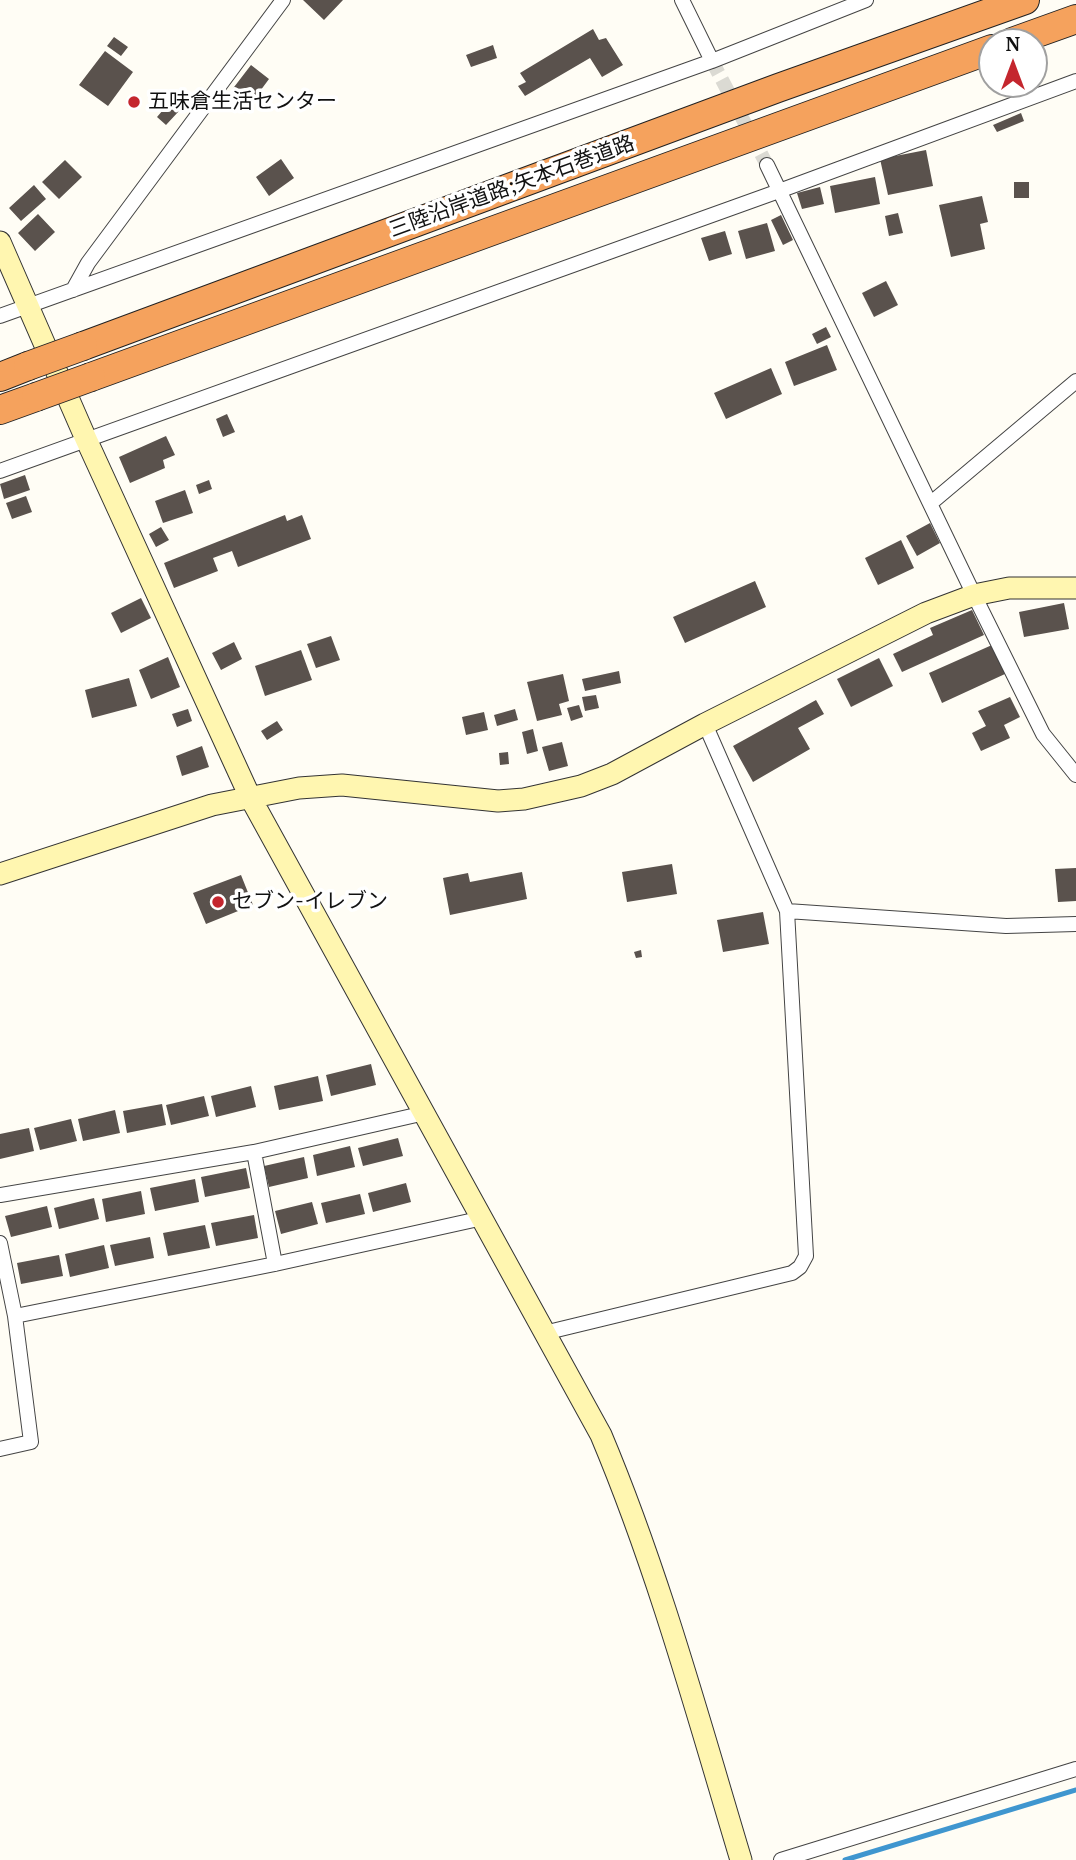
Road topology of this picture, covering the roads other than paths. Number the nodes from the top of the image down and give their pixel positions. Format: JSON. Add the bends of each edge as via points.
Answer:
{"nodes":[{"id":1,"x":283,"y":0,"type":"edge"},
{"id":2,"x":682,"y":0,"type":"edge"},
{"id":3,"x":866,"y":0,"type":"edge"},
{"id":4,"x":1025,"y":0,"type":"edge"},
{"id":5,"x":1076,"y":19,"type":"edge"},
{"id":6,"x":1048,"y":29,"type":"edge"},
{"id":7,"x":978,"y":54,"type":"edge"},
{"id":8,"x":712,"y":61,"type":"junction"},
{"id":9,"x":1076,"y":81,"type":"edge"},
{"id":10,"x":767,"y":165,"type":"tunnel mouth"},
{"id":11,"x":779,"y":191,"type":"junction"},
{"id":12,"x":0,"y":242,"type":"edge"},
{"id":13,"x":74,"y":290,"type":"junction"},
{"id":14,"x":28,"y":307,"type":"junction"},
{"id":15,"x":0,"y":316,"type":"edge"},
{"id":16,"x":0,"y":377,"type":"edge"},
{"id":17,"x":1076,"y":381,"type":"edge"},
{"id":18,"x":0,"y":411,"type":"edge"},
{"id":19,"x":86,"y":439,"type":"junction"},
{"id":20,"x":0,"y":471,"type":"edge"},
{"id":21,"x":930,"y":503,"type":"junction"},
{"id":22,"x":1076,"y":588,"type":"edge"},
{"id":23,"x":974,"y":595,"type":"junction"},
{"id":24,"x":705,"y":724,"type":"junction"},
{"id":25,"x":1076,"y":775,"type":"edge"},
{"id":26,"x":250,"y":797,"type":"junction"},
{"id":27,"x":0,"y":874,"type":"edge"},
{"id":28,"x":788,"y":911,"type":"junction"},
{"id":29,"x":1076,"y":924,"type":"edge"},
{"id":30,"x":425,"y":1113,"type":"junction"},
{"id":31,"x":254,"y":1152,"type":"junction"},
{"id":32,"x":0,"y":1195,"type":"edge"},
{"id":33,"x":483,"y":1218,"type":"junction"},
{"id":34,"x":0,"y":1243,"type":"edge"},
{"id":35,"x":275,"y":1264,"type":"junction"},
{"id":36,"x":15,"y":1316,"type":"junction"},
{"id":37,"x":544,"y":1333,"type":"junction"},
{"id":38,"x":0,"y":1449,"type":"edge"},
{"id":39,"x":1076,"y":1769,"type":"edge"},
{"id":40,"x":741,"y":1860,"type":"edge"},
{"id":41,"x":780,"y":1860,"type":"edge"}],
"edges":[{"from":1,"to":13,"type":"street","via":[[88,263]]},
{"from":2,"to":8,"type":"street"},
{"from":3,"to":8,"type":"street"},
{"from":4,"to":16,"type":"highway","name":"三陸沿岸道路;矢本石巻道路","bridge":true},
{"from":5,"to":6,"type":"highway"},
{"from":7,"to":18,"type":"highway","name":"三陸沿岸道路;矢本石巻道路","bridge":true},
{"from":8,"to":13,"type":"street"},
{"from":9,"to":11,"type":"street"},
{"from":10,"to":11,"type":"street"},
{"from":11,"to":19,"type":"street"},
{"from":11,"to":21,"type":"street"},
{"from":12,"to":14,"type":"street"},
{"from":13,"to":14,"type":"street"},
{"from":14,"to":15,"type":"street"},
{"from":14,"to":19,"type":"street"},
{"from":17,"to":21,"type":"street"},
{"from":19,"to":20,"type":"street"},
{"from":19,"to":26,"type":"street"},
{"from":21,"to":23,"type":"street"},
{"from":22,"to":23,"type":"street","via":[[1009,588]]},
{"from":23,"to":24,"type":"street","via":[[926,612]]},
{"from":23,"to":25,"type":"street","via":[[1043,734]]},
{"from":24,"to":26,"type":"street","via":[[612,774],[524,799],[465,799],[342,785]]},
{"from":24,"to":28,"type":"street"},
{"from":26,"to":27,"type":"street","via":[[212,805]]},
{"from":26,"to":30,"type":"street"},
{"from":28,"to":29,"type":"street","via":[[1006,926]]},
{"from":28,"to":37,"type":"street","via":[[806,1256],[800,1267],[792,1273]]},
{"from":30,"to":31,"type":"street"},
{"from":30,"to":33,"type":"street"},
{"from":31,"to":32,"type":"street"},
{"from":31,"to":35,"type":"street"},
{"from":33,"to":35,"type":"street"},
{"from":33,"to":37,"type":"street"},
{"from":34,"to":36,"type":"street"},
{"from":35,"to":36,"type":"street"},
{"from":36,"to":38,"type":"street","via":[[31,1442]]},
{"from":37,"to":40,"type":"street","via":[[601,1434],[630,1505]]},
{"from":39,"to":41,"type":"street"}]}
